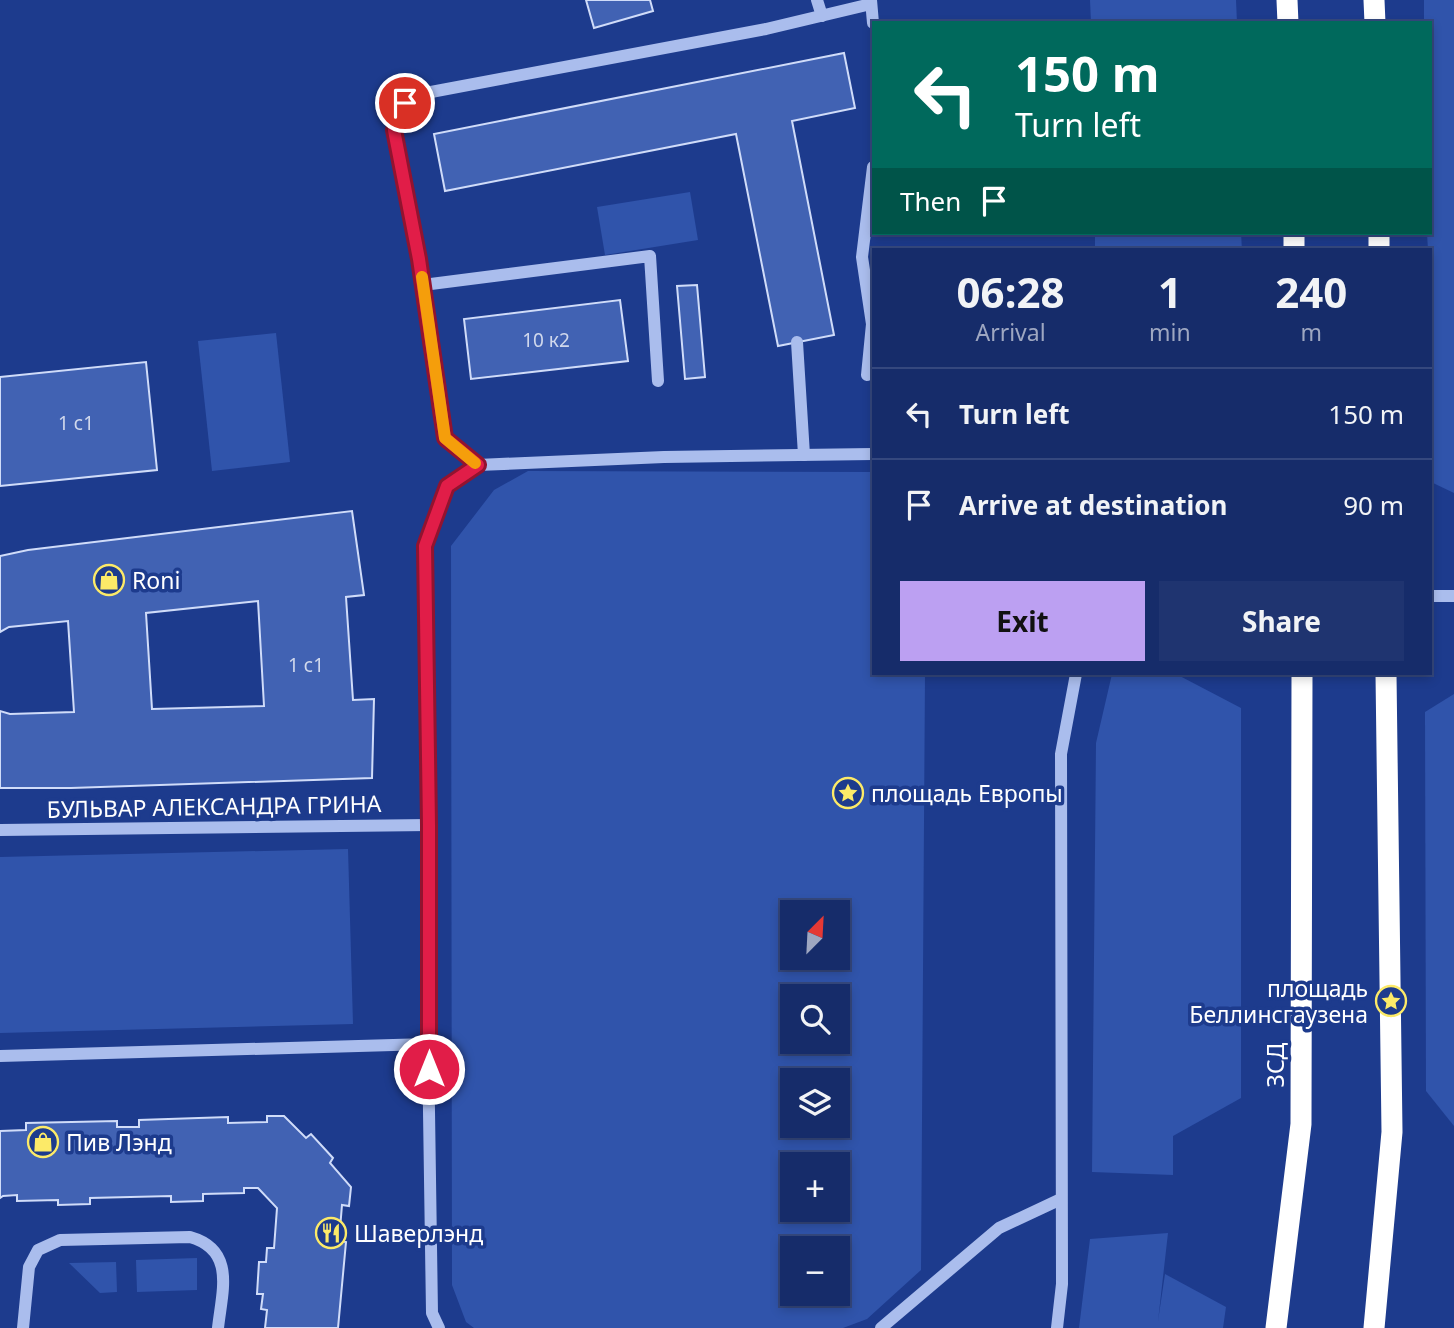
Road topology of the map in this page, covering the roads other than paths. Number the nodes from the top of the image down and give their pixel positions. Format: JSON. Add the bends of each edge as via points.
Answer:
{"nodes":[{"id":1,"x":817,"y":0,"type":"edge"},
{"id":2,"x":1287,"y":0,"type":"edge"},
{"id":3,"x":1374,"y":0,"type":"edge"},
{"id":4,"x":871,"y":2,"type":"edge"},
{"id":5,"x":822,"y":16,"type":"junction"},
{"id":6,"x":873,"y":21,"type":"edge"},
{"id":7,"x":1288,"y":21,"type":"edge"},
{"id":8,"x":1375,"y":21,"type":"edge"},
{"id":9,"x":872,"y":185,"type":"edge"},
{"id":10,"x":868,"y":256,"type":"edge"},
{"id":11,"x":423,"y":285,"type":"junction"},
{"id":12,"x":797,"y":342,"type":"dead end"},
{"id":13,"x":867,"y":374,"type":"dead end"},
{"id":14,"x":657,"y":381,"type":"dead end"},
{"id":15,"x":872,"y":454,"type":"edge"},
{"id":16,"x":804,"y":455,"type":"junction"},
{"id":17,"x":478,"y":465,"type":"junction"},
{"id":18,"x":1432,"y":596,"type":"edge"},
{"id":19,"x":1454,"y":596,"type":"edge"},
{"id":20,"x":1076,"y":675,"type":"edge"},
{"id":21,"x":1302,"y":675,"type":"edge"},
{"id":22,"x":1386,"y":675,"type":"edge"},
{"id":23,"x":429,"y":825,"type":"junction"},
{"id":24,"x":0,"y":830,"type":"edge"},
{"id":25,"x":428,"y":1044,"type":"junction"},
{"id":26,"x":0,"y":1056,"type":"edge"},
{"id":27,"x":1061,"y":1199,"type":"junction"},
{"id":28,"x":23,"y":1328,"type":"edge"},
{"id":29,"x":218,"y":1328,"type":"edge"},
{"id":30,"x":439,"y":1328,"type":"edge"},
{"id":31,"x":881,"y":1328,"type":"edge"},
{"id":32,"x":1057,"y":1328,"type":"edge"},
{"id":33,"x":1276,"y":1328,"type":"edge"},
{"id":34,"x":1374,"y":1328,"type":"edge"}],
"edges":[{"from":1,"to":5,"type":"street"},
{"from":2,"to":7,"type":"highway"},
{"from":3,"to":8,"type":"highway"},
{"from":4,"to":5,"type":"street"},
{"from":4,"to":6,"type":"street"},
{"from":5,"to":11,"type":"street","via":[[431,92],[405,103],[394,130]]},
{"from":9,"to":10,"type":"street"},
{"from":10,"to":13,"type":"street","via":[[872,324]]},
{"from":11,"to":14,"type":"street","via":[[650,256]]},
{"from":11,"to":17,"type":"street","via":[[445,438]]},
{"from":12,"to":16,"type":"street"},
{"from":15,"to":16,"type":"street"},
{"from":16,"to":17,"type":"street"},
{"from":17,"to":23,"type":"street","via":[[447,486],[425,546]]},
{"from":18,"to":19,"type":"street"},
{"from":20,"to":27,"type":"street","via":[[1061,754]]},
{"from":21,"to":33,"type":"highway","name":"ЗСД","via":[[1301,1124]]},
{"from":22,"to":34,"type":"highway","via":[[1392,1132]]},
{"from":23,"to":24,"type":"street","name":"БУЛЬВАР АЛЕКСАНДРА ГРИНА"},
{"from":23,"to":25,"type":"street"},
{"from":25,"to":26,"type":"street"},
{"from":25,"to":30,"type":"street","via":[[432,1313]]},
{"from":27,"to":31,"type":"street","via":[[999,1228]]},
{"from":27,"to":32,"type":"street","via":[[1062,1284]]},
{"from":28,"to":29,"type":"street","via":[[29,1267],[38,1250],[60,1240],[190,1237],[202,1240],[220,1258]]}]}
